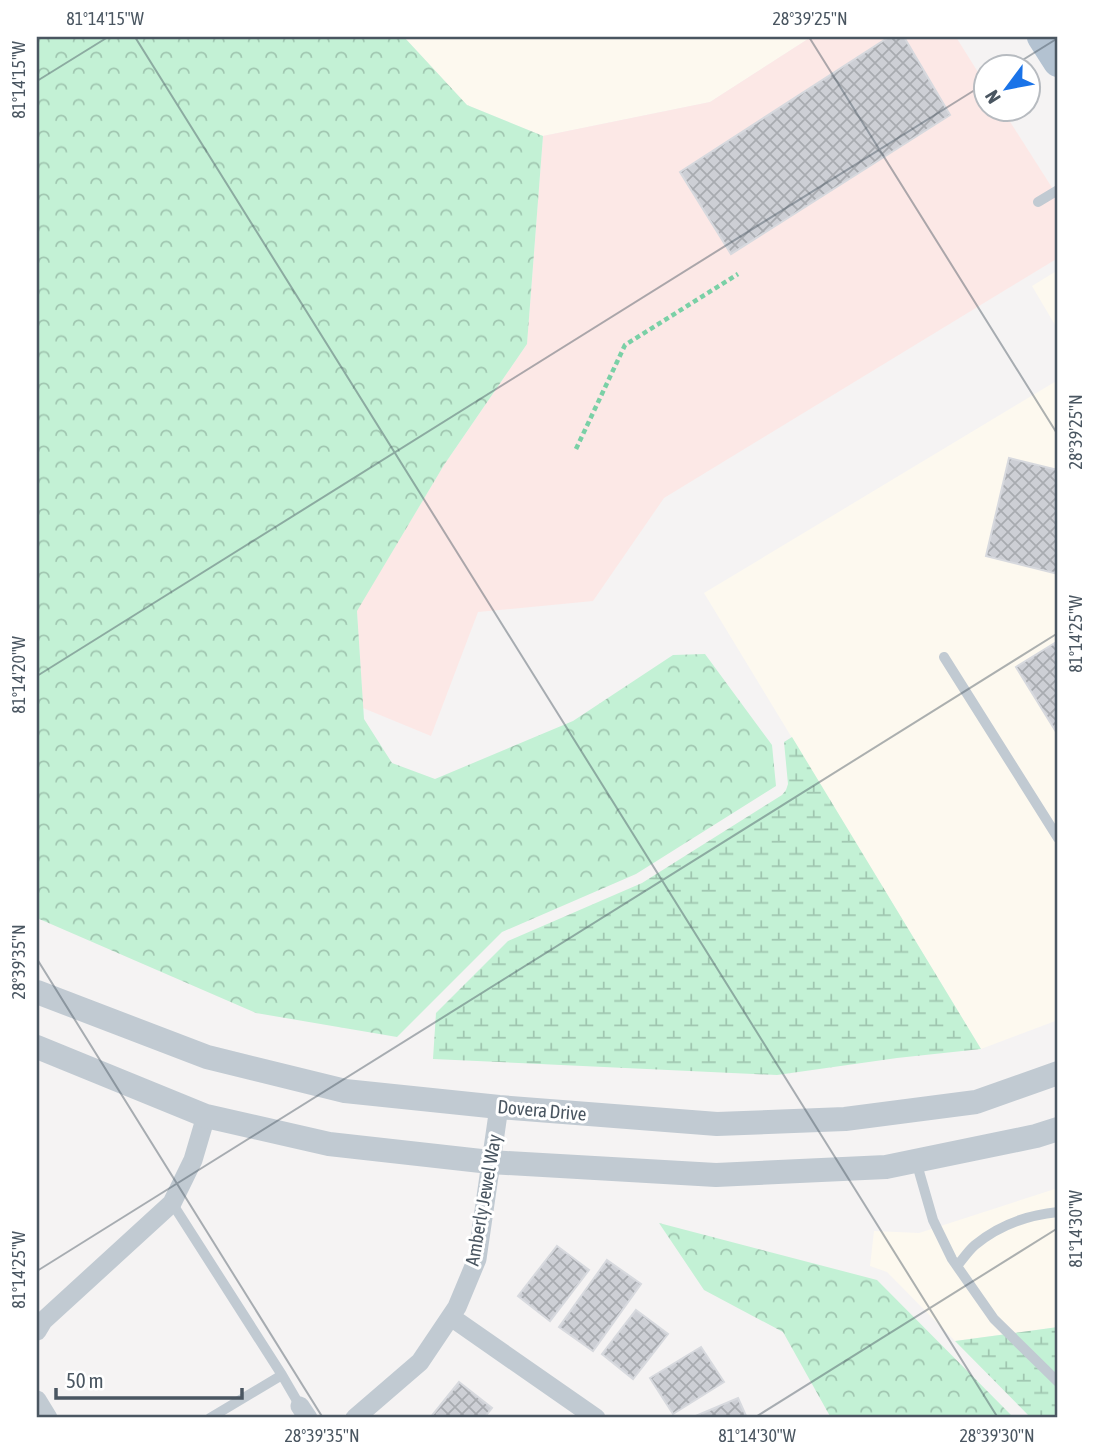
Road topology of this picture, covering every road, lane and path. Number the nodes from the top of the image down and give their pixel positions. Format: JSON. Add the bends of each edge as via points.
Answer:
{"nodes":[{"id":1,"x":1042,"y":37,"type":"edge"},
{"id":2,"x":1058,"y":62,"type":"edge"},
{"id":3,"x":1058,"y":190,"type":"edge"},
{"id":4,"x":1038,"y":202,"type":"dead end"},
{"id":5,"x":738,"y":274,"type":"dead end"},
{"id":6,"x":576,"y":449,"type":"dead end"},
{"id":7,"x":944,"y":657,"type":"dead end"},
{"id":8,"x":1058,"y":838,"type":"edge"},
{"id":9,"x":37,"y":992,"type":"edge"},
{"id":10,"x":37,"y":1048,"type":"edge"},
{"id":11,"x":1058,"y":1073,"type":"edge"},
{"id":12,"x":499,"y":1107,"type":"junction"},
{"id":13,"x":206,"y":1116,"type":"junction"},
{"id":14,"x":1058,"y":1129,"type":"edge"},
{"id":15,"x":916,"y":1161,"type":"junction"},
{"id":16,"x":490,"y":1162,"type":"junction"},
{"id":17,"x":172,"y":1203,"type":"junction"},
{"id":18,"x":1058,"y":1212,"type":"edge"},
{"id":19,"x":957,"y":1266,"type":"junction"},
{"id":20,"x":451,"y":1317,"type":"junction"},
{"id":21,"x":37,"y":1331,"type":"edge"},
{"id":22,"x":282,"y":1375,"type":"junction"},
{"id":23,"x":1058,"y":1382,"type":"edge"},
{"id":24,"x":37,"y":1400,"type":"edge"},
{"id":25,"x":304,"y":1412,"type":"edge"},
{"id":26,"x":47,"y":1418,"type":"edge"},
{"id":27,"x":210,"y":1418,"type":"edge"},
{"id":28,"x":355,"y":1418,"type":"edge"},
{"id":29,"x":596,"y":1418,"type":"edge"}],
"edges":[{"from":1,"to":2,"type":"main road"},
{"from":3,"to":4,"type":"lane"},
{"from":5,"to":6,"type":"path","via":[[625,345]]},
{"from":7,"to":8,"type":"lane"},
{"from":9,"to":12,"type":"street","name":"Dovera Drive","via":[[219,1060],[345,1091]]},
{"from":10,"to":13,"type":"street"},
{"from":11,"to":12,"type":"street","name":"Dovera Drive","via":[[976,1102],[845,1119],[717,1124]]},
{"from":12,"to":16,"type":"street","name":"Amberly Jewel Way"},
{"from":13,"to":16,"type":"street","via":[[329,1144]]},
{"from":13,"to":17,"type":"street","via":[[193,1160]]},
{"from":14,"to":15,"type":"street"},
{"from":15,"to":16,"type":"street","via":[[886,1167],[716,1175]]},
{"from":15,"to":19,"type":"lane","via":[[933,1220]]},
{"from":16,"to":20,"type":"street","name":"Amberly Jewel Way","via":[[477,1259]]},
{"from":17,"to":21,"type":"street"},
{"from":17,"to":22,"type":"lane"},
{"from":18,"to":19,"type":"lane","via":[[1003,1227],[974,1246]]},
{"from":19,"to":23,"type":"lane","via":[[994,1319]]},
{"from":20,"to":28,"type":"street","name":"Amberly Jewel Way","via":[[420,1362]]},
{"from":20,"to":29,"type":"street"},
{"from":22,"to":25,"type":"lane"},
{"from":22,"to":27,"type":"lane"},
{"from":24,"to":26,"type":"street"}]}
